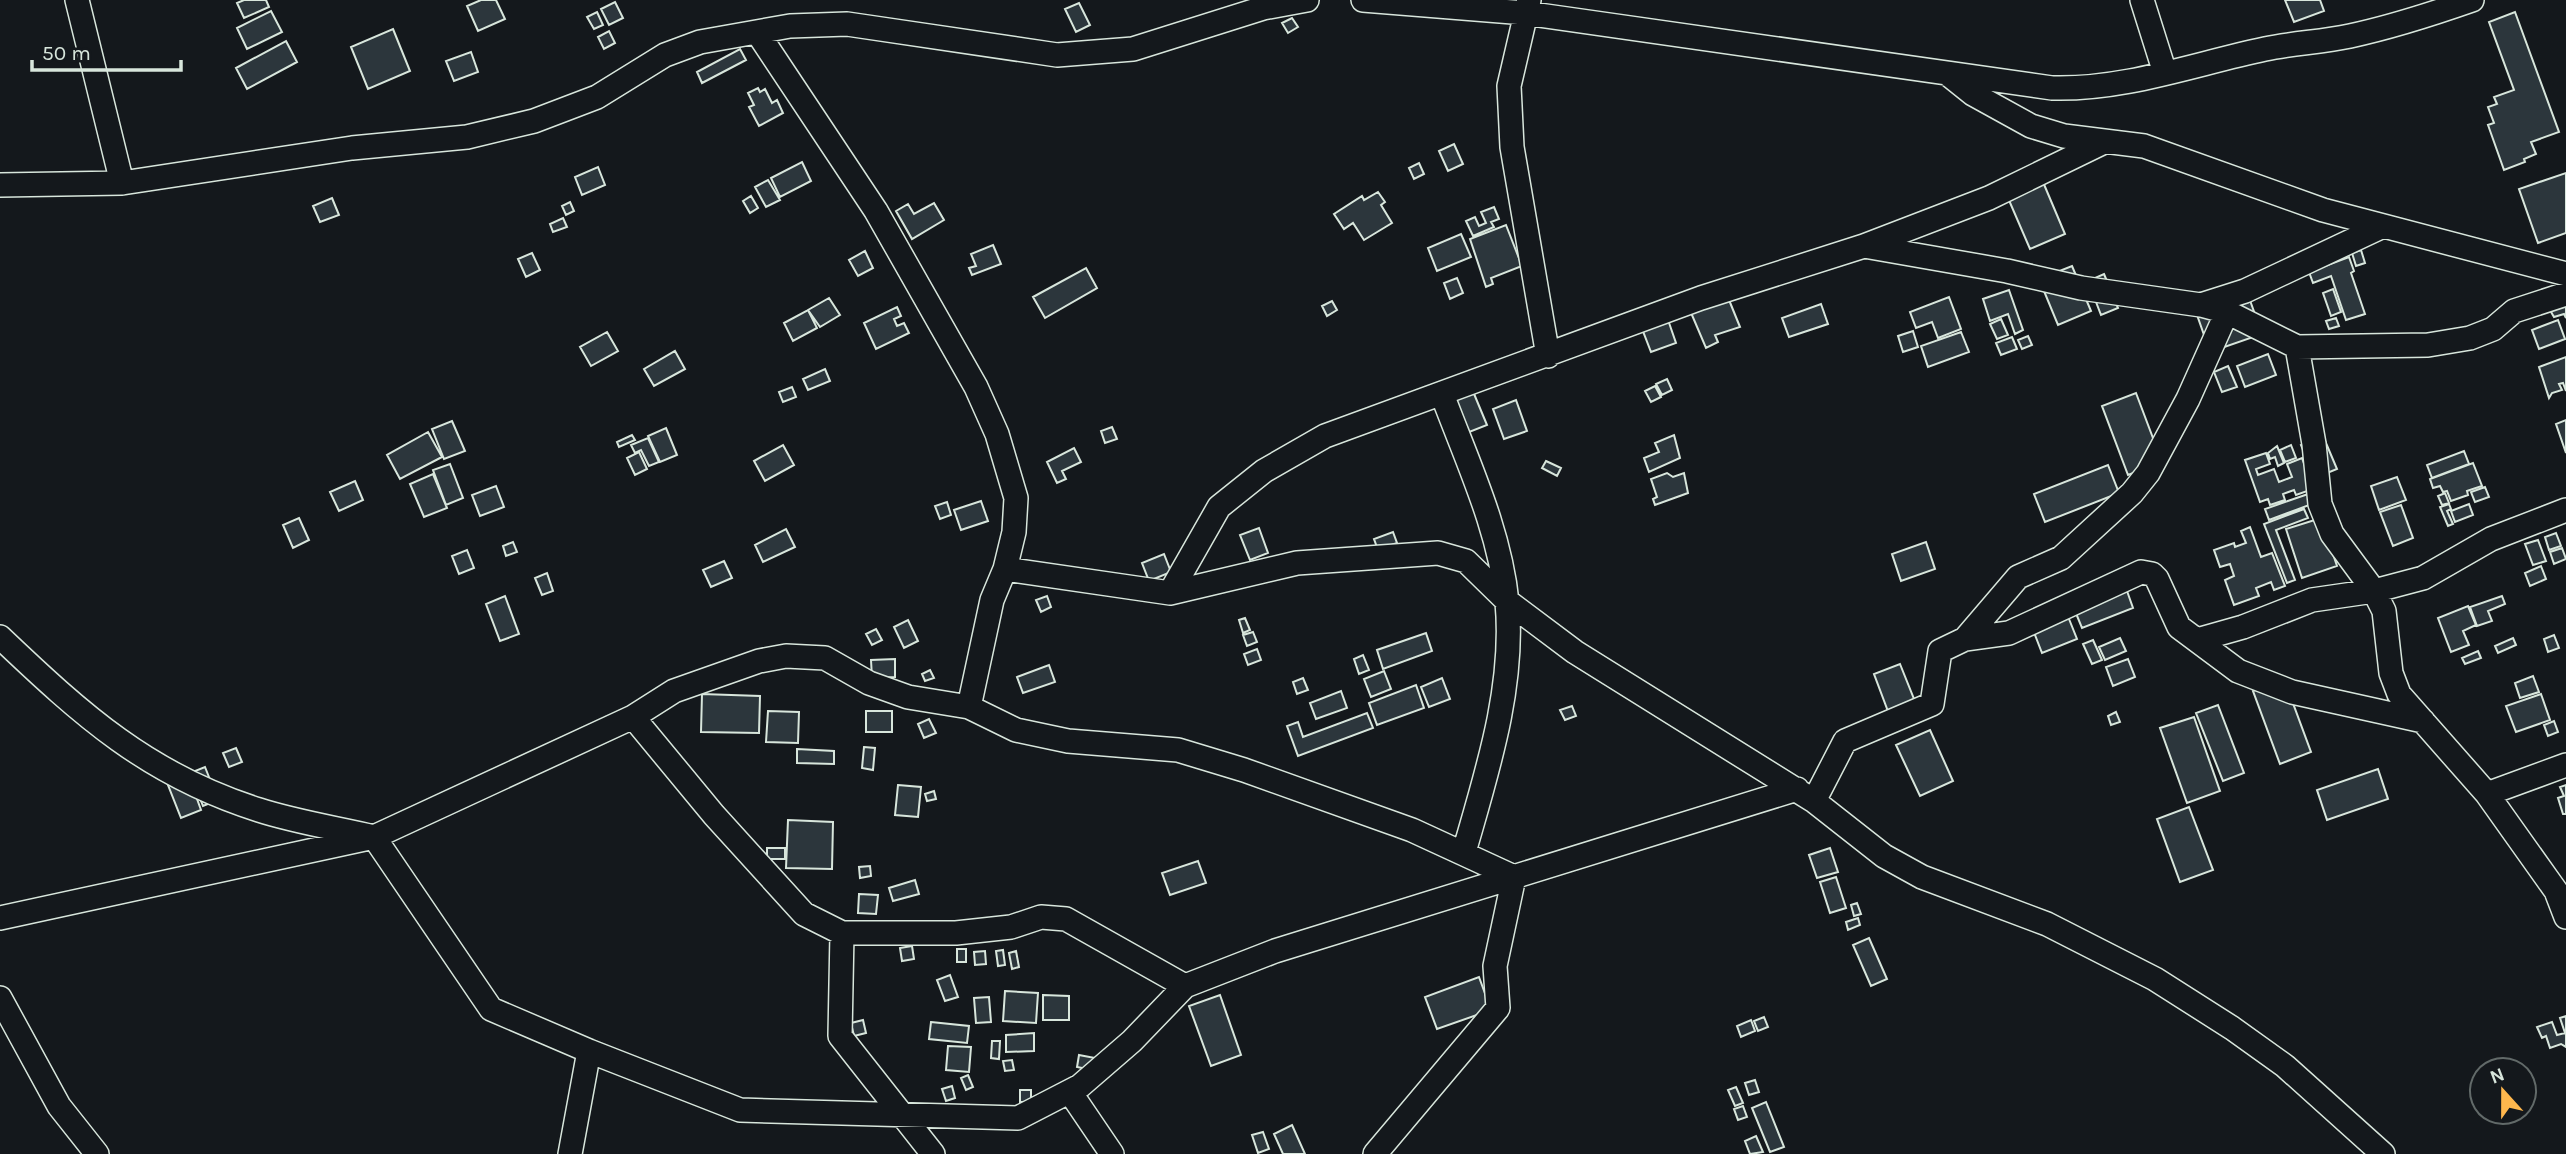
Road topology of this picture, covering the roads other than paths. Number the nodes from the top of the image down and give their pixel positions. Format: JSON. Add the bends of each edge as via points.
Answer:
{"nodes":[{"id":1,"x":78,"y":0,"type":"edge"},
{"id":2,"x":1307,"y":0,"type":"edge"},
{"id":3,"x":1363,"y":0,"type":"edge"},
{"id":4,"x":2142,"y":0,"type":"edge"},
{"id":5,"x":2472,"y":0,"type":"edge"},
{"id":6,"x":1418,"y":3,"type":"edge"},
{"id":7,"x":2448,"y":4,"type":"edge"},
{"id":8,"x":1527,"y":6,"type":"edge"},
{"id":9,"x":757,"y":32,"type":"junction"},
{"id":10,"x":1945,"y":72,"type":"junction"},
{"id":11,"x":2165,"y":73,"type":"junction"},
{"id":12,"x":2104,"y":142,"type":"junction"},
{"id":13,"x":122,"y":183,"type":"junction"},
{"id":14,"x":0,"y":185,"type":"edge"},
{"id":15,"x":2383,"y":226,"type":"junction"},
{"id":16,"x":1864,"y":246,"type":"junction"},
{"id":17,"x":2566,"y":274,"type":"edge"},
{"id":18,"x":2566,"y":294,"type":"edge"},
{"id":19,"x":2201,"y":305,"type":"junction"},
{"id":20,"x":2227,"y":312,"type":"junction"},
{"id":21,"x":2297,"y":347,"type":"junction"},
{"id":22,"x":1548,"y":356,"type":"junction"},
{"id":23,"x":1442,"y":394,"type":"junction"},
{"id":24,"x":2566,"y":510,"type":"edge"},
{"id":25,"x":1005,"y":569,"type":"junction"},
{"id":26,"x":2374,"y":591,"type":"junction"},
{"id":27,"x":1170,"y":593,"type":"junction"},
{"id":28,"x":1507,"y":601,"type":"junction"},
{"id":29,"x":0,"y":637,"type":"edge"},
{"id":30,"x":1965,"y":639,"type":"junction"},
{"id":31,"x":2197,"y":640,"type":"junction"},
{"id":32,"x":969,"y":707,"type":"junction"},
{"id":33,"x":633,"y":717,"type":"junction"},
{"id":34,"x":2423,"y":721,"type":"junction"},
{"id":35,"x":2566,"y":765,"type":"edge"},
{"id":36,"x":2487,"y":794,"type":"junction"},
{"id":37,"x":1805,"y":795,"type":"junction"},
{"id":38,"x":374,"y":837,"type":"junction"},
{"id":39,"x":1464,"y":852,"type":"junction"},
{"id":40,"x":1514,"y":877,"type":"junction"},
{"id":41,"x":2566,"y":917,"type":"edge"},
{"id":42,"x":0,"y":918,"type":"edge"},
{"id":43,"x":842,"y":933,"type":"junction"},
{"id":44,"x":1185,"y":986,"type":"junction"},
{"id":45,"x":0,"y":998,"type":"edge"},
{"id":46,"x":589,"y":1051,"type":"junction"},
{"id":47,"x":1070,"y":1092,"type":"junction"},
{"id":48,"x":902,"y":1115,"type":"junction"},
{"id":49,"x":97,"y":1154,"type":"edge"},
{"id":50,"x":570,"y":1154,"type":"edge"},
{"id":51,"x":933,"y":1154,"type":"edge"},
{"id":52,"x":1112,"y":1154,"type":"edge"},
{"id":53,"x":1375,"y":1154,"type":"edge"},
{"id":54,"x":2383,"y":1154,"type":"edge"}],
"edges":[{"from":1,"to":13,"type":"street"},
{"from":2,"to":9,"type":"street","via":[[1263,8],[1133,49],[1057,55],[847,24]]},
{"from":3,"to":6,"type":"street"},
{"from":4,"to":11,"type":"street"},
{"from":5,"to":7,"type":"street"},
{"from":6,"to":8,"type":"street"},
{"from":7,"to":11,"type":"street","via":[[2413,21]]},
{"from":8,"to":10,"type":"street"},
{"from":8,"to":22,"type":"street","via":[[1509,86],[1513,147]]},
{"from":9,"to":13,"type":"street","via":[[700,42],[665,55],[597,97],[534,121],[467,137],[352,148]]},
{"from":9,"to":25,"type":"street","via":[[876,211],[976,387],[997,434],[1016,498]]},
{"from":10,"to":11,"type":"street","via":[[2077,89]]},
{"from":10,"to":12,"type":"street","via":[[1973,94],[2031,126]]},
{"from":12,"to":15,"type":"street","via":[[2170,153],[2323,210]]},
{"from":12,"to":16,"type":"street","via":[[1989,198]]},
{"from":13,"to":14,"type":"street"},
{"from":15,"to":17,"type":"street"},
{"from":15,"to":19,"type":"street","via":[[2245,290]]},
{"from":16,"to":19,"type":"street","via":[[2081,288]]},
{"from":16,"to":22,"type":"street","via":[[1701,298]]},
{"from":18,"to":21,"type":"street","via":[[2514,312],[2493,329],[2470,338],[2428,345]]},
{"from":19,"to":20,"type":"street"},
{"from":20,"to":21,"type":"street"},
{"from":20,"to":30,"type":"street","via":[[2164,447],[2140,484],[2060,558],[2018,577]]},
{"from":21,"to":26,"type":"street","via":[[2320,504],[2332,534]]},
{"from":22,"to":23,"type":"street"},
{"from":23,"to":27,"type":"street","via":[[1325,436],[1264,471],[1219,507]]},
{"from":23,"to":28,"type":"street","via":[[1490,525]]},
{"from":24,"to":26,"type":"street","via":[[2491,539],[2423,578]]},
{"from":25,"to":27,"type":"street"},
{"from":25,"to":32,"type":"street","via":[[992,600]]},
{"from":26,"to":31,"type":"street","via":[[2312,600]]},
{"from":26,"to":34,"type":"street","via":[[2388,628],[2391,673],[2405,705]]},
{"from":27,"to":28,"type":"street","via":[[1297,563],[1438,553],[1466,561]]},
{"from":28,"to":37,"type":"street","via":[[1575,652]]},
{"from":28,"to":39,"type":"street","via":[[1507,663],[1488,767]]},
{"from":29,"to":38,"type":"street","via":[[88,719],[150,761],[260,810]]},
{"from":30,"to":31,"type":"street","via":[[2009,633],[2147,572],[2157,579],[2179,627]]},
{"from":30,"to":37,"type":"street","via":[[1940,651],[1932,704],[1845,741]]},
{"from":31,"to":34,"type":"street","via":[[2261,682]]},
{"from":32,"to":33,"type":"street","via":[[908,697],[869,683],[825,658],[786,656],[674,691]]},
{"from":32,"to":39,"type":"street","via":[[1016,730],[1068,741],[1178,750],[1244,769]]},
{"from":33,"to":38,"type":"street"},
{"from":33,"to":43,"type":"street","via":[[804,914]]},
{"from":34,"to":36,"type":"street"},
{"from":35,"to":36,"type":"street"},
{"from":36,"to":41,"type":"street","via":[[2556,891]]},
{"from":37,"to":40,"type":"street"},
{"from":37,"to":54,"type":"street","via":[[1884,856],[1922,877],[2047,924],[2155,979],[2286,1066]]},
{"from":38,"to":42,"type":"street"},
{"from":38,"to":46,"type":"street","via":[[491,1009]]},
{"from":39,"to":40,"type":"street"},
{"from":40,"to":44,"type":"street","via":[[1275,951]]},
{"from":40,"to":53,"type":"street","via":[[1495,966],[1498,1008]]},
{"from":43,"to":44,"type":"street","via":[[956,933],[1011,928],[1041,917],[1066,919]]},
{"from":43,"to":48,"type":"street","via":[[840,1036]]},
{"from":44,"to":47,"type":"street","via":[[1132,1041]]},
{"from":45,"to":49,"type":"street","via":[[60,1106]]},
{"from":46,"to":48,"type":"street","via":[[740,1110]]},
{"from":46,"to":50,"type":"street"},
{"from":47,"to":48,"type":"street","via":[[1018,1118]]},
{"from":47,"to":52,"type":"street"},
{"from":48,"to":51,"type":"street"}]}
